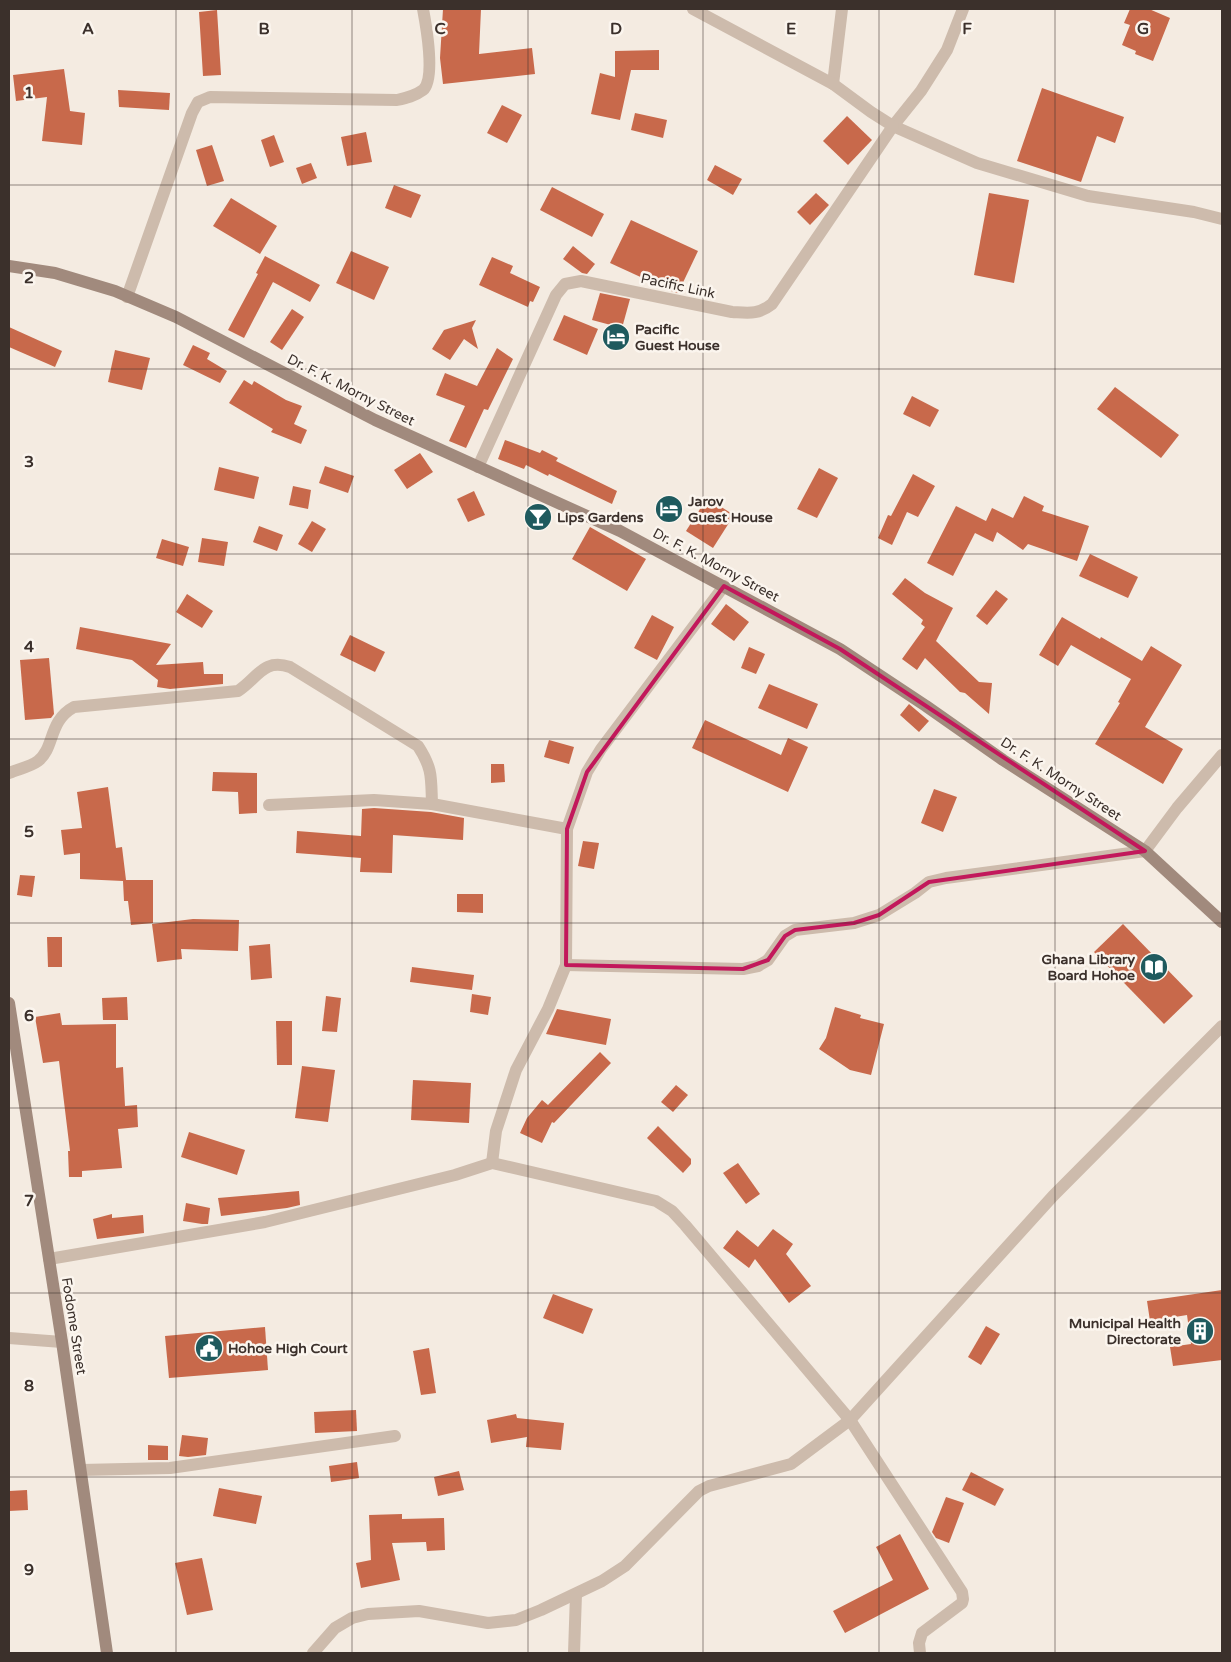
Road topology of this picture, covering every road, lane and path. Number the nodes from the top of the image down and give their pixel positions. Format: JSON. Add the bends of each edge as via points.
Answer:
{"nodes":[{"id":1,"x":423,"y":9,"type":"edge"},
{"id":2,"x":693,"y":9,"type":"edge"},
{"id":3,"x":842,"y":9,"type":"edge"},
{"id":4,"x":963,"y":9,"type":"edge"},
{"id":5,"x":833,"y":84,"type":"junction"},
{"id":6,"x":893,"y":126,"type":"junction"},
{"id":7,"x":1222,"y":219,"type":"edge"},
{"id":8,"x":9,"y":266,"type":"edge"},
{"id":9,"x":128,"y":297,"type":"junction"},
{"id":10,"x":478,"y":467,"type":"junction"},
{"id":11,"x":724,"y":586,"type":"junction"},
{"id":12,"x":1222,"y":755,"type":"edge"},
{"id":13,"x":9,"y":773,"type":"edge"},
{"id":14,"x":269,"y":804,"type":"dead end"},
{"id":15,"x":432,"y":804,"type":"junction"},
{"id":16,"x":567,"y":829,"type":"junction"},
{"id":17,"x":1145,"y":851,"type":"junction"},
{"id":18,"x":1222,"y":922,"type":"edge"},
{"id":19,"x":566,"y":965,"type":"junction"},
{"id":20,"x":9,"y":1003,"type":"edge"},
{"id":21,"x":1222,"y":1026,"type":"edge"},
{"id":22,"x":492,"y":1163,"type":"junction"},
{"id":23,"x":49,"y":1259,"type":"junction"},
{"id":24,"x":9,"y":1338,"type":"edge"},
{"id":25,"x":62,"y":1342,"type":"junction"},
{"id":26,"x":850,"y":1420,"type":"junction"},
{"id":27,"x":395,"y":1436,"type":"dead end"},
{"id":28,"x":81,"y":1470,"type":"junction"},
{"id":29,"x":576,"y":1594,"type":"junction"},
{"id":30,"x":107,"y":1653,"type":"edge"},
{"id":31,"x":313,"y":1653,"type":"edge"},
{"id":32,"x":574,"y":1653,"type":"edge"},
{"id":33,"x":920,"y":1653,"type":"edge"}],
"edges":[{"from":1,"to":9,"type":"street","via":[[429,76],[423,90],[412,97],[397,100],[210,97],[198,102]]},
{"from":2,"to":5,"type":"street"},
{"from":3,"to":5,"type":"street"},
{"from":4,"to":6,"type":"street","via":[[947,50],[921,91]]},
{"from":5,"to":6,"type":"street"},
{"from":6,"to":7,"type":"street","via":[[977,164],[1088,196]]},
{"from":6,"to":10,"type":"street","name":"Pacific Link","via":[[772,304],[763,311],[732,312],[581,281],[565,284],[556,295]]},
{"from":8,"to":9,"type":"street","name":"Dr. F. K. Morny Street","via":[[55,273]]},
{"from":9,"to":10,"type":"street","name":"Dr. F. K. Morny Street","via":[[176,317],[375,420]]},
{"from":10,"to":11,"type":"street","name":"Dr. F. K. Morny Street","via":[[620,531]]},
{"from":11,"to":16,"type":"street","via":[[601,749],[587,772]]},
{"from":11,"to":17,"type":"street","name":"Dr. F. K. Morny Street","via":[[840,649],[1003,760]]},
{"from":12,"to":17,"type":"street"},
{"from":13,"to":15,"type":"street","via":[[44,754],[59,718],[74,707],[238,691],[262,669],[281,664],[418,746],[431,771]]},
{"from":14,"to":15,"type":"street","via":[[374,800]]},
{"from":15,"to":16,"type":"street"},
{"from":16,"to":19,"type":"street"},
{"from":17,"to":18,"type":"street","name":"Dr. F. K. Morny Street"},
{"from":17,"to":19,"type":"street","via":[[929,882],[879,915],[854,924],[795,930],[785,936],[768,960],[743,969]]},
{"from":19,"to":22,"type":"street","via":[[548,1009],[516,1070],[496,1131]]},
{"from":20,"to":23,"type":"street","name":"Fodome Street"},
{"from":21,"to":26,"type":"street","via":[[1053,1196]]},
{"from":22,"to":23,"type":"street","via":[[265,1222]]},
{"from":22,"to":26,"type":"street","via":[[656,1201],[672,1211]]},
{"from":23,"to":25,"type":"street","name":"Fodome Street"},
{"from":24,"to":25,"type":"street"},
{"from":25,"to":28,"type":"street","name":"Fodome Street"},
{"from":26,"to":29,"type":"street","via":[[791,1464],[699,1491],[625,1566]]},
{"from":26,"to":33,"type":"street","via":[[962,1592],[962,1603],[922,1633]]},
{"from":27,"to":28,"type":"street","via":[[170,1468]]},
{"from":28,"to":30,"type":"street","name":"Fodome Street"},
{"from":29,"to":31,"type":"street","via":[[516,1620],[488,1624],[419,1611],[368,1614],[352,1618],[335,1628]]},
{"from":29,"to":32,"type":"street"}]}
